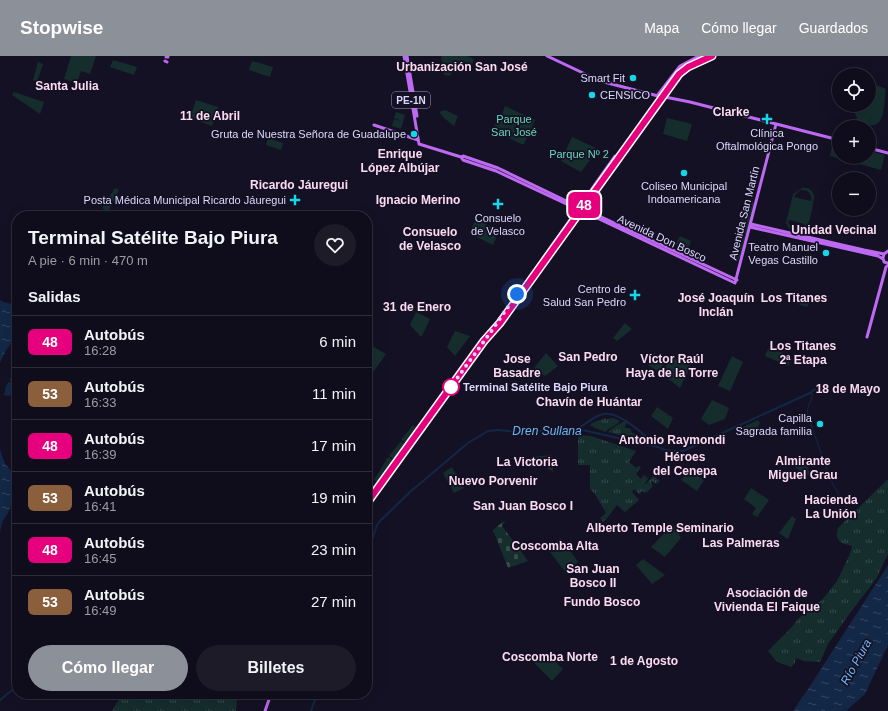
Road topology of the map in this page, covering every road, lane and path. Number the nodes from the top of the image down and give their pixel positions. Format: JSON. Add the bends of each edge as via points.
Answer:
{"nodes":[{"id":1,"x":404,"y":56,"type":"edge"},
{"id":2,"x":407,"y":56,"type":"edge"},
{"id":3,"x":547,"y":56,"type":"edge"},
{"id":4,"x":699,"y":56,"type":"edge"},
{"id":5,"x":712,"y":56,"type":"edge"},
{"id":6,"x":657,"y":96,"type":"junction"},
{"id":7,"x":662,"y":97,"type":"junction"},
{"id":8,"x":417,"y":116,"type":"dead end"},
{"id":9,"x":776,"y":124,"type":"junction"},
{"id":10,"x":374,"y":125,"type":"dead end"},
{"id":11,"x":832,"y":138,"type":"edge"},
{"id":12,"x":418,"y":140,"type":"junction"},
{"id":13,"x":876,"y":150,"type":"edge"},
{"id":14,"x":888,"y":153,"type":"edge"},
{"id":15,"x":580,"y":209,"type":"junction"},
{"id":16,"x":751,"y":226,"type":"junction"},
{"id":17,"x":888,"y":251,"type":"edge"},
{"id":18,"x":884,"y":254,"type":"junction"},
{"id":19,"x":886,"y":263,"type":"edge"},
{"id":20,"x":736,"y":282,"type":"joint"},
{"id":21,"x":868,"y":337,"type":"dead end"},
{"id":22,"x":372,"y":496,"type":"edge"},
{"id":23,"x":269,"y":699,"type":"edge"},
{"id":24,"x":265,"y":711,"type":"edge"}],
"edges":[{"from":1,"to":12,"type":"main road","number":"PE-1N"},
{"from":2,"to":8,"type":"main road","number":"PE-1N"},
{"from":3,"to":6,"type":"main road","via":[[600,81]]},
{"from":4,"to":6,"type":"main road","via":[[680,66]]},
{"from":5,"to":7,"type":"main road","via":[[683,70]]},
{"from":6,"to":7,"type":"main road"},
{"from":7,"to":9,"type":"main road"},
{"from":7,"to":15,"type":"main road"},
{"from":9,"to":11,"type":"main road"},
{"from":9,"to":16,"type":"main road","name":"Avenida San Martín"},
{"from":10,"to":12,"type":"main road"},
{"from":12,"to":15,"type":"main road","name":"Avenida Don Bosco","number":"PE-1N","via":[[418,144],[475,160]]},
{"from":13,"to":14,"type":"main road"},
{"from":15,"to":20,"type":"main road","name":"Avenida Don Bosco"},
{"from":15,"to":22,"type":"main road","via":[[500,323],[490,333]]},
{"from":16,"to":18,"type":"main road"},
{"from":16,"to":19,"type":"main road","via":[[878,256]]},
{"from":16,"to":20,"type":"main road","name":"Avenida San Martín"},
{"from":17,"to":18,"type":"main road"},
{"from":18,"to":19,"type":"main road"},
{"from":19,"to":21,"type":"main road"},
{"from":23,"to":24,"type":"main road"}]}
